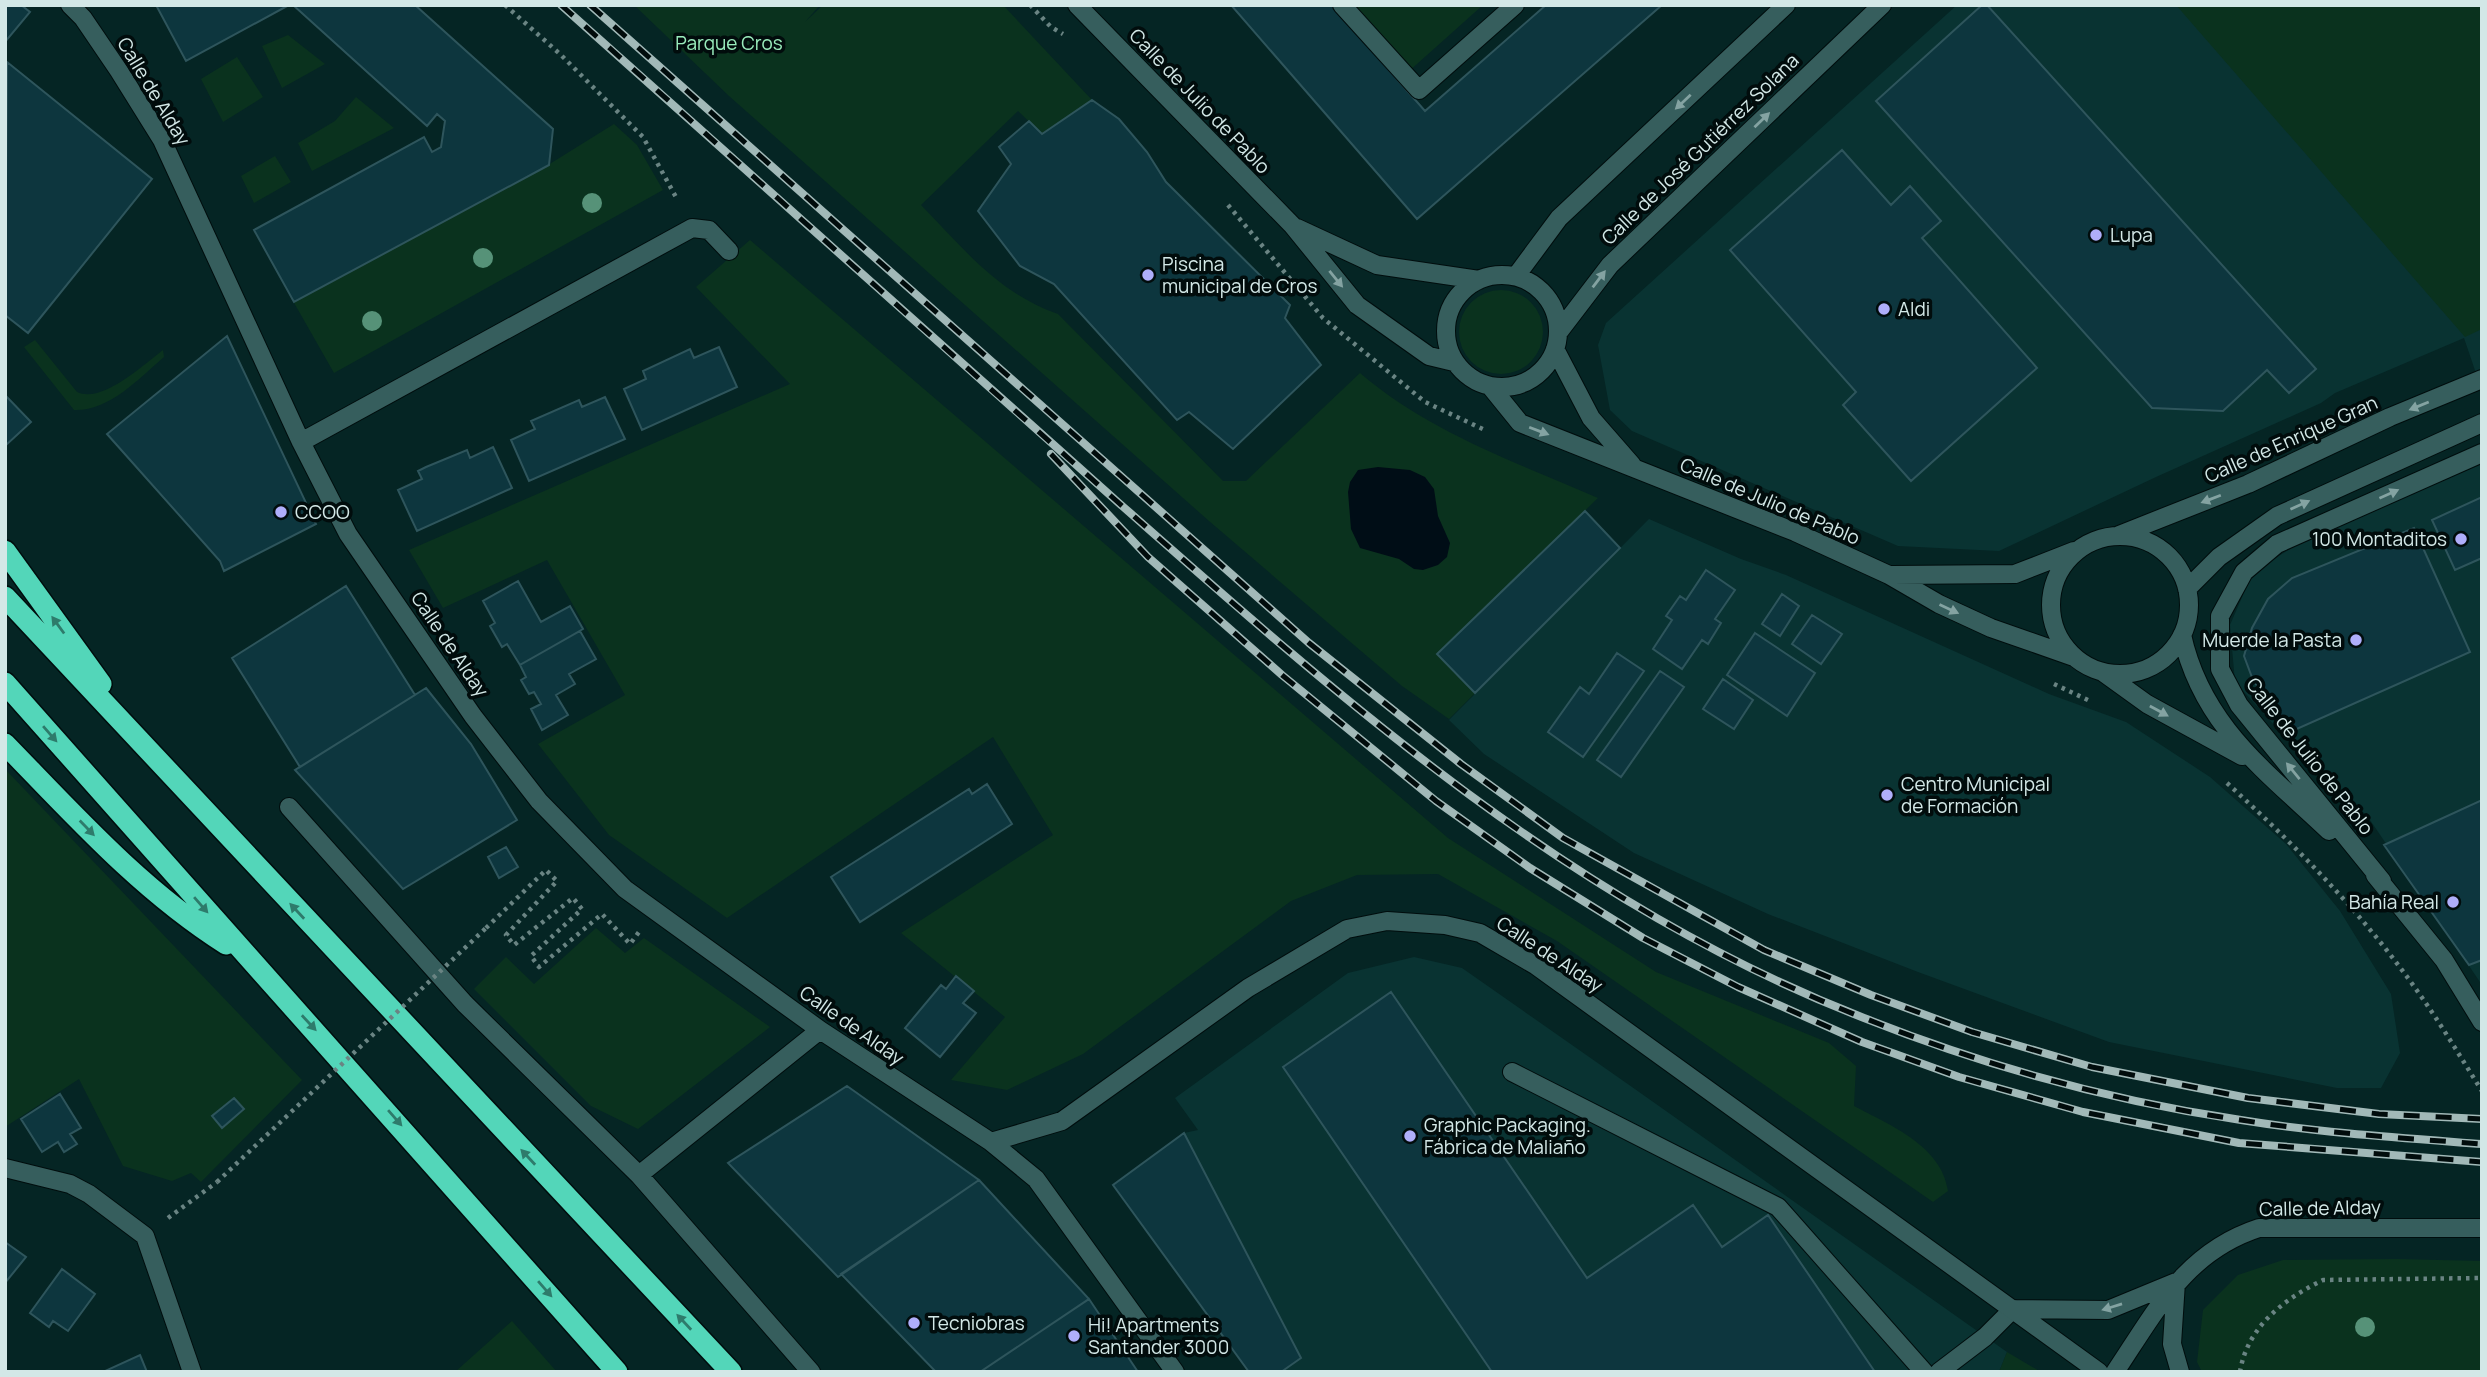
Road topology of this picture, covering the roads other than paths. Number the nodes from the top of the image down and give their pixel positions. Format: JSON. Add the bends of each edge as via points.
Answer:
{"nodes":[{"id":1,"x":70,"y":5,"type":"edge"},
{"id":2,"x":1077,"y":5,"type":"edge"},
{"id":3,"x":1342,"y":5,"type":"edge"},
{"id":4,"x":1515,"y":5,"type":"edge"},
{"id":5,"x":1786,"y":5,"type":"edge"},
{"id":6,"x":1882,"y":5,"type":"edge"},
{"id":7,"x":1293,"y":226,"type":"junction"},
{"id":8,"x":729,"y":251,"type":"dead end"},
{"id":9,"x":1516,"y":276,"type":"junction"},
{"id":10,"x":1479,"y":280,"type":"junction"},
{"id":11,"x":1556,"y":341,"type":"junction"},
{"id":12,"x":1454,"y":362,"type":"junction"},
{"id":13,"x":2482,"y":379,"type":"edge"},
{"id":14,"x":1490,"y":386,"type":"junction"},
{"id":15,"x":2482,"y":423,"type":"edge"},
{"id":16,"x":301,"y":442,"type":"junction"},
{"id":17,"x":2482,"y":453,"type":"edge"},
{"id":18,"x":1634,"y":467,"type":"junction"},
{"id":19,"x":2117,"y":536,"type":"junction"},
{"id":20,"x":2081,"y":548,"type":"junction"},
{"id":21,"x":5,"y":551,"type":"edge"},
{"id":22,"x":1889,"y":575,"type":"junction"},
{"id":23,"x":2187,"y":589,"type":"junction"},
{"id":24,"x":5,"y":597,"type":"edge"},
{"id":25,"x":2182,"y":635,"type":"junction"},
{"id":26,"x":2074,"y":657,"type":"junction"},
{"id":27,"x":2103,"y":672,"type":"junction"},
{"id":28,"x":5,"y":683,"type":"edge"},
{"id":29,"x":5,"y":744,"type":"edge"},
{"id":30,"x":155,"y":760,"type":"junction"},
{"id":31,"x":2251,"y":761,"type":"junction"},
{"id":32,"x":289,"y":807,"type":"dead end"},
{"id":33,"x":2382,"y":881,"type":"junction"},
{"id":34,"x":247,"y":957,"type":"junction"},
{"id":35,"x":2482,"y":1022,"type":"edge"},
{"id":36,"x":820,"y":1030,"type":"junction"},
{"id":37,"x":1512,"y":1072,"type":"dead end"},
{"id":38,"x":990,"y":1142,"type":"junction"},
{"id":39,"x":5,"y":1168,"type":"edge"},
{"id":40,"x":639,"y":1175,"type":"junction"},
{"id":41,"x":2482,"y":1228,"type":"edge"},
{"id":42,"x":2175,"y":1282,"type":"junction"},
{"id":43,"x":2013,"y":1309,"type":"junction"},
{"id":44,"x":192,"y":1372,"type":"edge"},
{"id":45,"x":617,"y":1372,"type":"edge"},
{"id":46,"x":731,"y":1372,"type":"edge"},
{"id":47,"x":811,"y":1372,"type":"edge"},
{"id":48,"x":1175,"y":1372,"type":"edge"},
{"id":49,"x":1924,"y":1372,"type":"edge"},
{"id":50,"x":1939,"y":1372,"type":"edge"},
{"id":51,"x":2099,"y":1372,"type":"edge"},
{"id":52,"x":2115,"y":1372,"type":"edge"},
{"id":53,"x":2180,"y":1372,"type":"edge"}],
"edges":[{"from":1,"to":16,"type":"street","name":"Calle de Alday","via":[[112,60],[162,140]]},
{"from":2,"to":7,"type":"street","name":"Calle de Julio de Pablo"},
{"from":3,"to":4,"type":"street","via":[[1419,90]]},
{"from":5,"to":9,"type":"street","one_way":true,"via":[[1559,218]]},
{"from":11,"to":6,"type":"street","name":"Calle de José Gutiérrez Solana","one_way":true,"via":[[1610,265]]},
{"from":7,"to":10,"type":"street","name":"Calle de Julio de Pablo","via":[[1377,265]]},
{"from":7,"to":12,"type":"street","name":"Calle de Julio de Pablo","one_way":true,"via":[[1357,305],[1429,356]]},
{"from":8,"to":16,"type":"street","via":[[709,230],[692,228]]},
{"from":9,"to":10,"type":"street"},
{"from":9,"to":11,"type":"street","via":[[1547,298],[1555,314]]},
{"from":10,"to":12,"type":"street","via":[[1463,290],[1446,324],[1446,342]]},
{"from":11,"to":14,"type":"street","via":[[1536,376],[1506,388]]},
{"from":11,"to":18,"type":"street","name":"Calle de Julio de Pablo","via":[[1591,418]]},
{"from":12,"to":14,"type":"street","via":[[1475,381]]},
{"from":13,"to":19,"type":"street","name":"Calle de Enrique Gran","one_way":true,"via":[[2248,484]]},
{"from":14,"to":18,"type":"street","name":"Calle de Julio de Pablo","one_way":true,"via":[[1520,423]]},
{"from":23,"to":15,"type":"street","one_way":true,"via":[[2219,557],[2277,516]]},
{"from":16,"to":36,"type":"street","name":"Calle de Alday","via":[[348,534],[515,771],[571,837],[625,889]]},
{"from":33,"to":17,"type":"street","name":"Calle de Julio de Pablo","one_way":true,"via":[[2239,705],[2220,668],[2220,617],[2244,572],[2277,544]]},
{"from":18,"to":22,"type":"street","name":"Calle de Julio de Pablo"},
{"from":19,"to":20,"type":"street"},
{"from":19,"to":23,"type":"street","via":[[2140,539],[2162,550],[2178,567]]},
{"from":20,"to":22,"type":"street","name":"Calle de Julio de Pablo","via":[[2015,574]]},
{"from":20,"to":26,"type":"street","via":[[2055,580],[2051,601],[2053,622]]},
{"from":30,"to":21,"type":"highway","one_way":true},
{"from":22,"to":26,"type":"street","name":"Calle de Julio de Pablo","one_way":true,"via":[[1991,628]]},
{"from":23,"to":25,"type":"street"},
{"from":24,"to":30,"type":"highway"},
{"from":25,"to":27,"type":"street","via":[[2169,654],[2149,668],[2126,674]]},
{"from":25,"to":31,"type":"street","name":"Calle de Julio de Pablo","via":[[2203,697]]},
{"from":26,"to":27,"type":"street"},
{"from":27,"to":31,"type":"street","name":"Calle de Julio de Pablo","one_way":true,"via":[[2147,704]]},
{"from":28,"to":34,"type":"highway","one_way":true},
{"from":29,"to":34,"type":"highway","one_way":true,"via":[[126,867],[181,915]]},
{"from":46,"to":30,"type":"highway","one_way":true},
{"from":31,"to":33,"type":"street","name":"Calle de Julio de Pablo"},
{"from":32,"to":40,"type":"street","via":[[465,1004]]},
{"from":33,"to":35,"type":"street","name":"Calle de Julio de Pablo","via":[[2444,960]]},
{"from":34,"to":45,"type":"highway","one_way":true,"via":[[350,1067]]},
{"from":36,"to":38,"type":"street","name":"Calle de Alday"},
{"from":36,"to":40,"type":"street"},
{"from":37,"to":49,"type":"street","via":[[1778,1207]]},
{"from":38,"to":43,"type":"street","name":"Calle de Alday","via":[[1062,1121],[1248,988],[1347,929],[1387,921],[1445,925],[1480,933],[1535,965]]},
{"from":38,"to":48,"type":"street","name":"Calle de Alday","via":[[1036,1179]]},
{"from":39,"to":44,"type":"street","via":[[70,1184],[145,1236]]},
{"from":40,"to":47,"type":"street"},
{"from":41,"to":42,"type":"street","name":"Calle de Alday","via":[[2259,1228],[2224,1242]]},
{"from":42,"to":43,"type":"street","name":"Calle de Alday","one_way":true,"via":[[2108,1310]]},
{"from":42,"to":52,"type":"street","name":"Calle de Alday"},
{"from":42,"to":53,"type":"street","via":[[2172,1343]]},
{"from":43,"to":50,"type":"street"},
{"from":43,"to":51,"type":"street","name":"Calle de Alday"}]}
